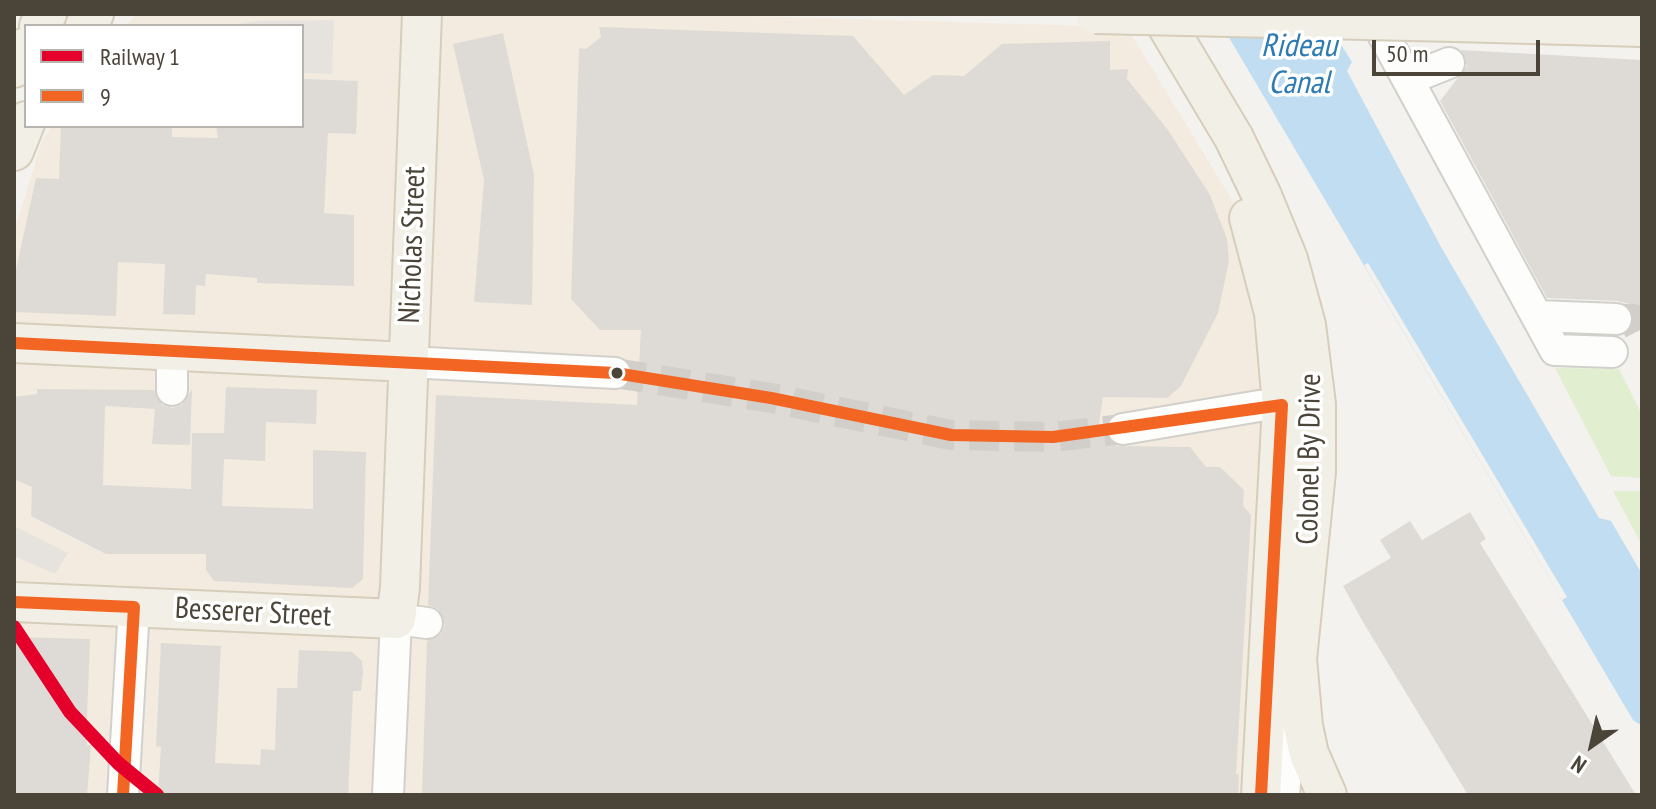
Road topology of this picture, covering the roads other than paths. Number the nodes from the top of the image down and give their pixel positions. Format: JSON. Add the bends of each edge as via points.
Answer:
{"nodes":[{"id":1,"x":422,"y":14,"type":"edge"},
{"id":2,"x":1095,"y":14,"type":"edge"},
{"id":3,"x":1140,"y":14,"type":"edge"},
{"id":4,"x":1160,"y":14,"type":"edge"},
{"id":5,"x":1372,"y":14,"type":"edge"},
{"id":6,"x":1642,"y":27,"type":"edge"},
{"id":7,"x":24,"y":50,"type":"edge"},
{"id":8,"x":1449,"y":63,"type":"dead end"},
{"id":9,"x":14,"y":68,"type":"edge"},
{"id":10,"x":1409,"y":79,"type":"junction"},
{"id":11,"x":24,"y":126,"type":"edge"},
{"id":12,"x":14,"y":151,"type":"edge"},
{"id":13,"x":1538,"y":316,"type":"junction"},
{"id":14,"x":1616,"y":319,"type":"tunnel mouth"},
{"id":15,"x":14,"y":343,"type":"edge"},
{"id":16,"x":172,"y":351,"type":"junction"},
{"id":17,"x":1612,"y":352,"type":"tunnel mouth"},
{"id":18,"x":408,"y":362,"type":"junction"},
{"id":19,"x":615,"y":373,"type":"tunnel mouth"},
{"id":20,"x":172,"y":390,"type":"dead end"},
{"id":21,"x":1299,"y":404,"type":"junction"},
{"id":22,"x":1123,"y":429,"type":"tunnel mouth"},
{"id":23,"x":14,"y":602,"type":"edge"},
{"id":24,"x":134,"y":607,"type":"junction"},
{"id":25,"x":412,"y":621,"type":"junction"},
{"id":26,"x":1297,"y":659,"type":"junction"},
{"id":27,"x":123,"y":795,"type":"edge"},
{"id":28,"x":388,"y":795,"type":"edge"},
{"id":29,"x":1261,"y":795,"type":"edge"},
{"id":30,"x":1284,"y":795,"type":"edge"},
{"id":31,"x":1327,"y":795,"type":"edge"}],
"edges":[{"from":1,"to":18,"type":"main road","name":"Nicholas Street"},
{"from":2,"to":6,"type":"main road","bridge":true},
{"from":3,"to":21,"type":"main road","name":"Colonel By Drive","via":[[1214,140],[1246,207]]},
{"from":4,"to":21,"type":"main road","name":"Colonel By Drive","via":[[1234,138],[1288,259],[1312,354]]},
{"from":5,"to":10,"type":"street"},
{"from":7,"to":9,"type":"main road"},
{"from":8,"to":10,"type":"street"},
{"from":10,"to":13,"type":"street"},
{"from":11,"to":12,"type":"main road"},
{"from":13,"to":14,"type":"street"},
{"from":13,"to":17,"type":"street","via":[[1555,350]]},
{"from":15,"to":16,"type":"main road"},
{"from":16,"to":18,"type":"main road"},
{"from":16,"to":20,"type":"street"},
{"from":18,"to":19,"type":"street"},
{"from":18,"to":25,"type":"main road","name":"Nicholas Street","via":[[401,571]]},
{"from":21,"to":22,"type":"street"},
{"from":21,"to":26,"type":"main road","name":"Colonel By Drive","via":[[1316,472]]},
{"from":21,"to":29,"type":"main road","name":"Colonel By Drive"},
{"from":23,"to":24,"type":"main road","name":"Besserer Street"},
{"from":24,"to":25,"type":"main road","name":"Besserer Street"},
{"from":24,"to":27,"type":"street"},
{"from":25,"to":28,"type":"street"},
{"from":26,"to":30,"type":"street","name":"Colonel By Drive"},
{"from":26,"to":31,"type":"main road","via":[[1309,754]]}]}
